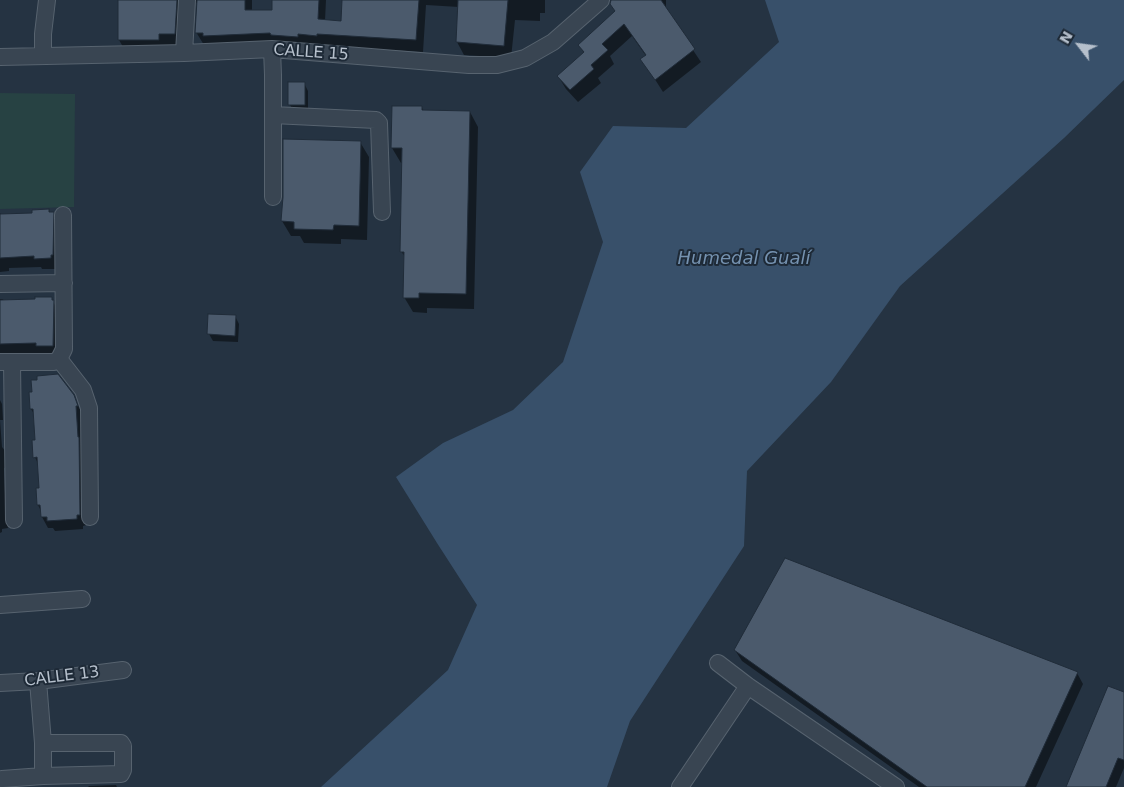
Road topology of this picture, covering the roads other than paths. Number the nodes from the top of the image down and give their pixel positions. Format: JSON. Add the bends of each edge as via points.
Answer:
{"nodes":[{"id":1,"x":47,"y":0,"type":"edge"},
{"id":2,"x":188,"y":0,"type":"edge"},
{"id":3,"x":602,"y":0,"type":"edge"},
{"id":4,"x":272,"y":49,"type":"junction"},
{"id":5,"x":184,"y":53,"type":"junction"},
{"id":6,"x":43,"y":56,"type":"junction"},
{"id":7,"x":0,"y":57,"type":"edge"},
{"id":8,"x":273,"y":115,"type":"junction"},
{"id":9,"x":273,"y":197,"type":"dead end"},
{"id":10,"x":382,"y":212,"type":"dead end"},
{"id":11,"x":63,"y":214,"type":"dead end"},
{"id":12,"x":64,"y":283,"type":"junction"},
{"id":13,"x":0,"y":284,"type":"edge"},
{"id":14,"x":59,"y":359,"type":"junction"},
{"id":15,"x":6,"y":362,"type":"edge"},
{"id":16,"x":90,"y":517,"type":"dead end"},
{"id":17,"x":14,"y":520,"type":"dead end"},
{"id":18,"x":82,"y":599,"type":"dead end"},
{"id":19,"x":0,"y":605,"type":"edge"},
{"id":20,"x":718,"y":663,"type":"dead end"},
{"id":21,"x":123,"y":670,"type":"dead end"},
{"id":22,"x":38,"y":681,"type":"junction"},
{"id":23,"x":0,"y":683,"type":"edge"},
{"id":24,"x":748,"y":686,"type":"junction"},
{"id":25,"x":44,"y":743,"type":"junction"},
{"id":26,"x":43,"y":776,"type":"junction"},
{"id":27,"x":2,"y":779,"type":"dead end"},
{"id":28,"x":680,"y":787,"type":"edge"},
{"id":29,"x":896,"y":787,"type":"edge"}],
"edges":[{"from":1,"to":6,"type":"street"},
{"from":2,"to":5,"type":"street"},
{"from":3,"to":4,"type":"street","name":"CALLE 15","via":[[553,42],[525,58],[497,65]]},
{"from":4,"to":5,"type":"street","name":"CALLE 15"},
{"from":4,"to":8,"type":"street"},
{"from":5,"to":6,"type":"street","name":"CALLE 15"},
{"from":6,"to":7,"type":"street","name":"CALLE 15"},
{"from":8,"to":9,"type":"street"},
{"from":8,"to":10,"type":"street","via":[[376,120]]},
{"from":11,"to":12,"type":"street"},
{"from":12,"to":13,"type":"street"},
{"from":12,"to":14,"type":"street","via":[[66,344]]},
{"from":14,"to":15,"type":"street","via":[[54,362]]},
{"from":14,"to":16,"type":"street","via":[[83,390],[89,408]]},
{"from":15,"to":17,"type":"street"},
{"from":18,"to":19,"type":"street"},
{"from":20,"to":24,"type":"street"},
{"from":21,"to":22,"type":"street","name":"CALLE 13"},
{"from":22,"to":23,"type":"street","name":"CALLE 13"},
{"from":22,"to":25,"type":"street"},
{"from":24,"to":28,"type":"street"},
{"from":24,"to":29,"type":"street"},
{"from":25,"to":26,"type":"street"},
{"from":25,"to":26,"type":"street","via":[[121,743],[123,766],[121,774]]},
{"from":26,"to":27,"type":"street"}]}
